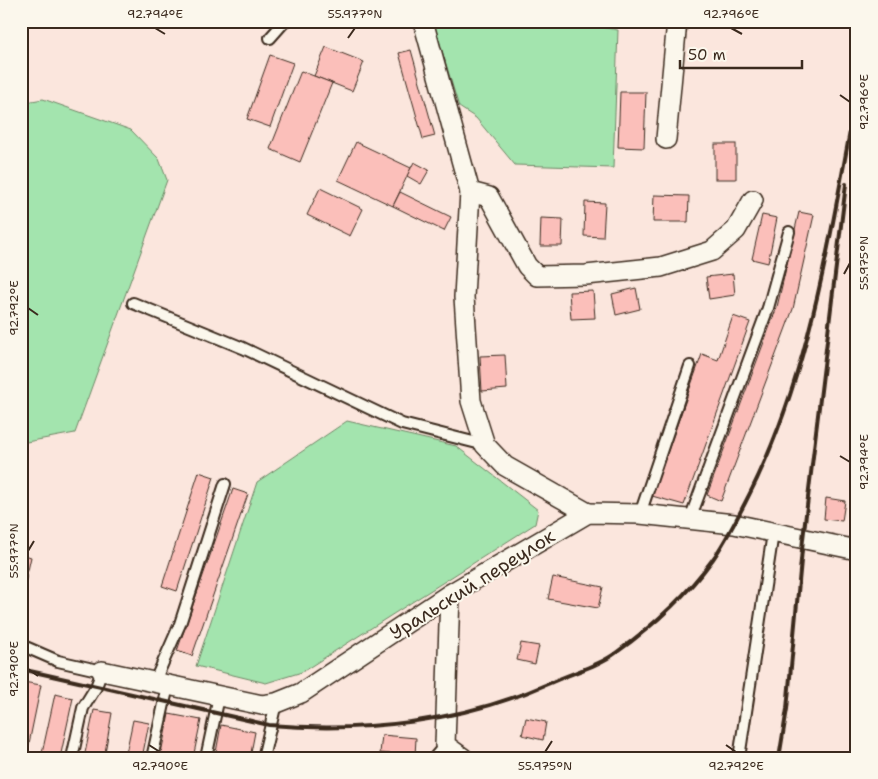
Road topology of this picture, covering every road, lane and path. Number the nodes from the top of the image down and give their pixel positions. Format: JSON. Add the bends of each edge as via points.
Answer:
{"nodes":[{"id":1,"x":285,"y":21,"type":"edge"},
{"id":2,"x":423,"y":21,"type":"edge"},
{"id":3,"x":677,"y":21,"type":"edge"},
{"id":4,"x":270,"y":38,"type":"dead end"},
{"id":5,"x":666,"y":140,"type":"dead end"},
{"id":6,"x":470,"y":192,"type":"junction"},
{"id":7,"x":753,"y":200,"type":"dead end"},
{"id":8,"x":788,"y":232,"type":"dead end"},
{"id":9,"x":133,"y":303,"type":"dead end"},
{"id":10,"x":690,"y":366,"type":"dead end"},
{"id":11,"x":485,"y":445,"type":"junction"},
{"id":12,"x":225,"y":484,"type":"dead end"},
{"id":13,"x":588,"y":513,"type":"junction"},
{"id":14,"x":640,"y":514,"type":"junction"},
{"id":15,"x":690,"y":519,"type":"junction"},
{"id":16,"x":774,"y":533,"type":"junction"},
{"id":17,"x":857,"y":550,"type":"edge"},
{"id":18,"x":450,"y":594,"type":"junction"},
{"id":19,"x":21,"y":645,"type":"edge"},
{"id":20,"x":102,"y":672,"type":"junction"},
{"id":21,"x":161,"y":685,"type":"junction"},
{"id":22,"x":218,"y":697,"type":"junction"},
{"id":23,"x":276,"y":703,"type":"junction"},
{"id":24,"x":440,"y":752,"type":"edge"},
{"id":25,"x":72,"y":758,"type":"edge"},
{"id":26,"x":152,"y":758,"type":"edge"},
{"id":27,"x":206,"y":758,"type":"edge"},
{"id":28,"x":263,"y":758,"type":"edge"},
{"id":29,"x":463,"y":758,"type":"edge"},
{"id":30,"x":739,"y":758,"type":"edge"}],
"edges":[{"from":1,"to":4,"type":"lane"},
{"from":2,"to":6,"type":"street"},
{"from":3,"to":5,"type":"street"},
{"from":6,"to":7,"type":"street","via":[[488,197],[527,266],[537,276],[586,275],[661,267],[712,251],[736,230]]},
{"from":6,"to":11,"type":"street","via":[[464,298],[471,401]]},
{"from":8,"to":15,"type":"lane","via":[[768,308]]},
{"from":9,"to":11,"type":"lane","via":[[243,348],[402,424]]},
{"from":10,"to":14,"type":"lane"},
{"from":11,"to":13,"type":"street","via":[[505,466]]},
{"from":12,"to":21,"type":"lane"},
{"from":13,"to":14,"type":"street"},
{"from":13,"to":18,"type":"street","name":"Уральский переулок"},
{"from":14,"to":15,"type":"street"},
{"from":15,"to":16,"type":"street"},
{"from":16,"to":17,"type":"street"},
{"from":16,"to":30,"type":"lane"},
{"from":18,"to":23,"type":"street","name":"Уральский переулок","via":[[301,694]]},
{"from":18,"to":24,"type":"street"},
{"from":19,"to":20,"type":"lane","via":[[58,661]]},
{"from":20,"to":21,"type":"street","name":"Уральский переулок"},
{"from":20,"to":25,"type":"lane","via":[[84,708]]},
{"from":21,"to":22,"type":"street","name":"Уральский переулок"},
{"from":21,"to":26,"type":"lane"},
{"from":22,"to":23,"type":"street","name":"Уральский переулок","via":[[262,705]]},
{"from":22,"to":27,"type":"lane"},
{"from":23,"to":28,"type":"lane"},
{"from":24,"to":29,"type":"street"}]}
